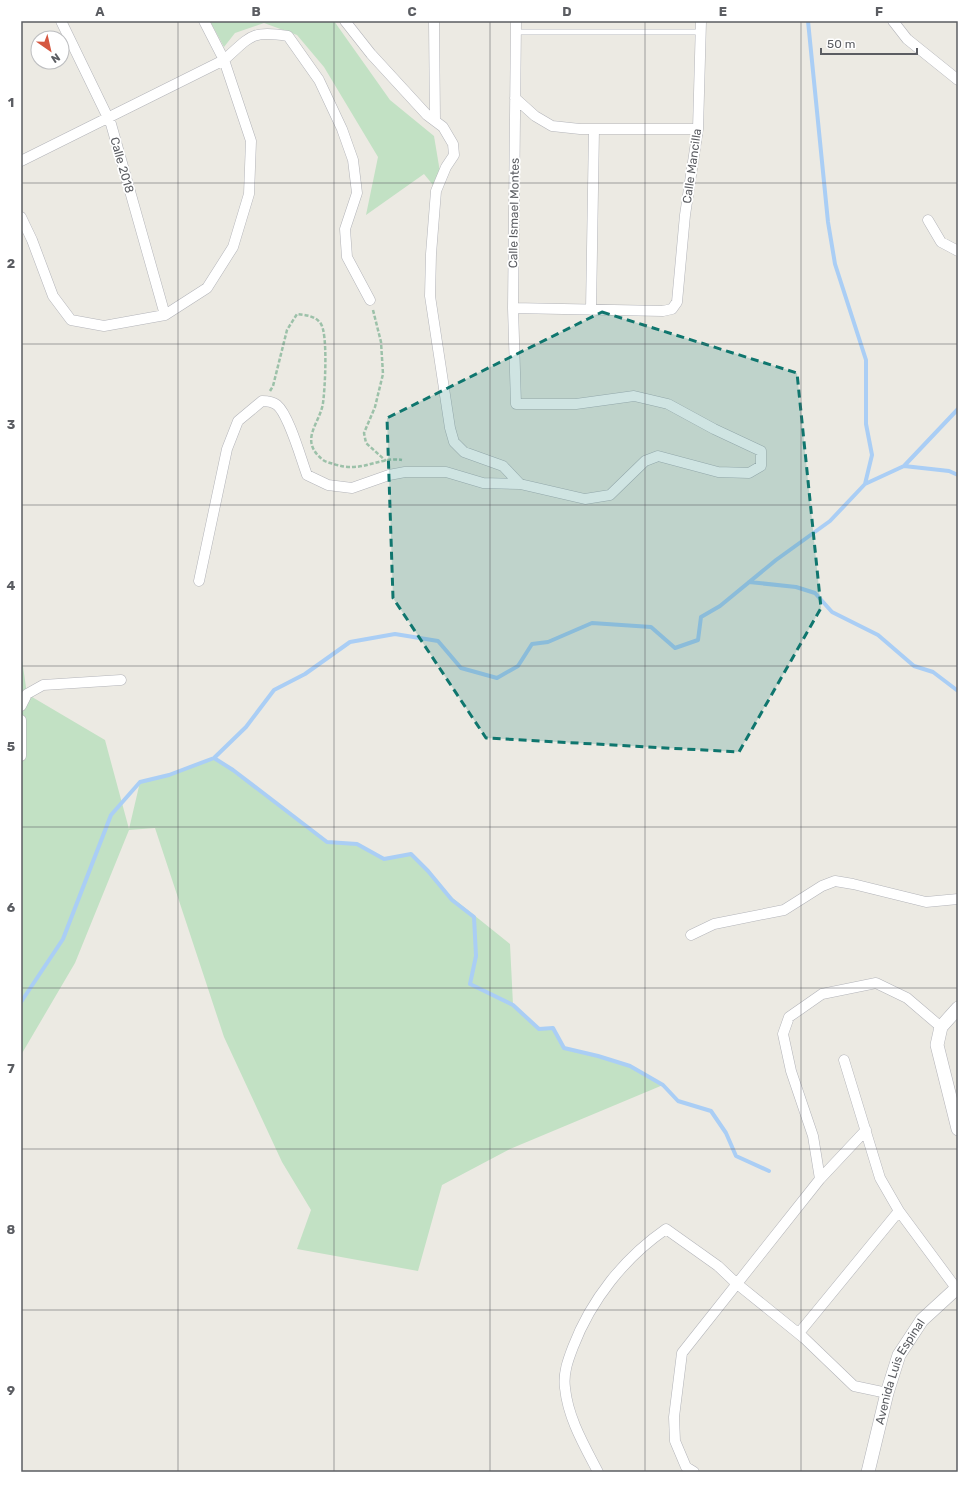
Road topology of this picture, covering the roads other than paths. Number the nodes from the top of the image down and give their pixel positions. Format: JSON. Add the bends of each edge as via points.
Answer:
{"nodes":[{"id":1,"x":62,"y":21,"type":"edge"},
{"id":2,"x":204,"y":21,"type":"edge"},
{"id":3,"x":345,"y":21,"type":"edge"},
{"id":4,"x":434,"y":21,"type":"edge"},
{"id":5,"x":516,"y":21,"type":"edge"},
{"id":6,"x":701,"y":21,"type":"edge"},
{"id":7,"x":893,"y":21,"type":"edge"},
{"id":8,"x":516,"y":32,"type":"junction"},
{"id":9,"x":701,"y":32,"type":"junction"},
{"id":10,"x":224,"y":60,"type":"junction"},
{"id":11,"x":958,"y":80,"type":"edge"},
{"id":12,"x":515,"y":98,"type":"junction"},
{"id":13,"x":108,"y":118,"type":"junction"},
{"id":14,"x":435,"y":121,"type":"junction"},
{"id":15,"x":594,"y":129,"type":"junction"},
{"id":16,"x":698,"y":129,"type":"junction"},
{"id":17,"x":21,"y":160,"type":"edge"},
{"id":18,"x":21,"y":217,"type":"edge"},
{"id":19,"x":928,"y":220,"type":"dead end"},
{"id":20,"x":958,"y":251,"type":"edge"},
{"id":21,"x":370,"y":300,"type":"road end"},
{"id":22,"x":513,"y":308,"type":"junction"},
{"id":23,"x":591,"y":310,"type":"junction"},
{"id":24,"x":165,"y":315,"type":"junction"},
{"id":25,"x":520,"y":484,"type":"junction"},
{"id":26,"x":199,"y":581,"type":"dead end"},
{"id":27,"x":121,"y":680,"type":"dead end"},
{"id":28,"x":21,"y":706,"type":"edge"},
{"id":29,"x":21,"y":720,"type":"edge"},
{"id":30,"x":21,"y":756,"type":"edge"},
{"id":31,"x":958,"y":899,"type":"edge"},
{"id":32,"x":691,"y":935,"type":"dead end"},
{"id":33,"x":958,"y":1008,"type":"edge"},
{"id":34,"x":941,"y":1027,"type":"junction"},
{"id":35,"x":844,"y":1060,"type":"dead end"},
{"id":36,"x":958,"y":1129,"type":"edge"},
{"id":37,"x":866,"y":1130,"type":"junction"},
{"id":38,"x":820,"y":1179,"type":"junction"},
{"id":39,"x":899,"y":1211,"type":"junction"},
{"id":40,"x":736,"y":1283,"type":"junction"},
{"id":41,"x":957,"y":1287,"type":"edge"},
{"id":42,"x":799,"y":1333,"type":"junction"},
{"id":43,"x":887,"y":1393,"type":"junction"},
{"id":44,"x":598,"y":1472,"type":"edge"},
{"id":45,"x":694,"y":1472,"type":"edge"},
{"id":46,"x":868,"y":1472,"type":"edge"}],
"edges":[{"from":1,"to":13,"type":"street","name":"Calle 2018"},
{"from":2,"to":10,"type":"street"},
{"from":3,"to":14,"type":"street","via":[[371,54]]},
{"from":4,"to":14,"type":"street"},
{"from":5,"to":8,"type":"street","name":"Calle Ismael Montes"},
{"from":6,"to":9,"type":"street","name":"Calle Mancilla"},
{"from":7,"to":11,"type":"street","via":[[907,39]]},
{"from":8,"to":9,"type":"lane"},
{"from":8,"to":12,"type":"street","name":"Calle Ismael Montes"},
{"from":9,"to":16,"type":"street","name":"Calle Mancilla"},
{"from":10,"to":13,"type":"street"},
{"from":10,"to":21,"type":"street","via":[[251,36],[268,33],[288,36],[319,80],[342,129],[353,160],[357,193],[345,229],[347,257]]},
{"from":10,"to":24,"type":"street","via":[[251,141],[249,194],[233,247],[207,288]]},
{"from":12,"to":15,"type":"street","via":[[535,116],[552,126]]},
{"from":12,"to":22,"type":"street","name":"Calle Ismael Montes"},
{"from":13,"to":17,"type":"street"},
{"from":13,"to":24,"type":"street","name":"Calle 2018"},
{"from":14,"to":25,"type":"street","via":[[453,144],[454,155],[446,166],[436,192],[430,296],[450,428],[454,442],[464,452],[503,466]]},
{"from":15,"to":16,"type":"street"},
{"from":15,"to":23,"type":"street"},
{"from":16,"to":23,"type":"street","name":"Calle Mancilla","via":[[685,215],[677,302],[672,309],[663,311]]},
{"from":18,"to":24,"type":"street","via":[[53,296],[71,320],[104,326]]},
{"from":19,"to":20,"type":"street","via":[[941,242]]},
{"from":22,"to":23,"type":"street"},
{"from":22,"to":25,"type":"street","name":"Calle Ismael Montes","via":[[516,404],[576,404],[634,396],[668,404],[761,451],[761,466],[749,473],[718,472],[658,456],[645,461],[610,495],[585,499]]},
{"from":25,"to":26,"type":"street","via":[[483,483],[446,472],[404,472],[352,488],[328,485],[307,475],[287,419],[278,406],[270,401],[262,401],[238,421],[227,449]]},
{"from":27,"to":28,"type":"street","via":[[43,685],[27,694]]},
{"from":29,"to":30,"type":"street"},
{"from":31,"to":32,"type":"street","via":[[926,902],[835,881],[822,886],[784,910],[714,924]]},
{"from":33,"to":34,"type":"street"},
{"from":34,"to":36,"type":"street","via":[[937,1045]]},
{"from":34,"to":38,"type":"street","via":[[907,998],[876,983],[822,994],[789,1017],[782,1034],[813,1136]]},
{"from":35,"to":37,"type":"street"},
{"from":37,"to":38,"type":"street"},
{"from":37,"to":39,"type":"street","via":[[880,1178]]},
{"from":38,"to":40,"type":"street"},
{"from":39,"to":41,"type":"street"},
{"from":39,"to":42,"type":"street"},
{"from":40,"to":42,"type":"street"},
{"from":40,"to":44,"type":"street","via":[[718,1266],[666,1229],[648,1242],[603,1289],[581,1327],[566,1367],[564,1387],[572,1421]]},
{"from":40,"to":45,"type":"street","via":[[682,1353],[674,1417],[675,1441],[686,1467]]},
{"from":41,"to":43,"type":"street","name":"Avenida Luis Espinal","via":[[922,1320],[899,1355]]},
{"from":42,"to":43,"type":"street","via":[[854,1386]]},
{"from":43,"to":46,"type":"street","name":"Avenida Luis Espinal"}]}
